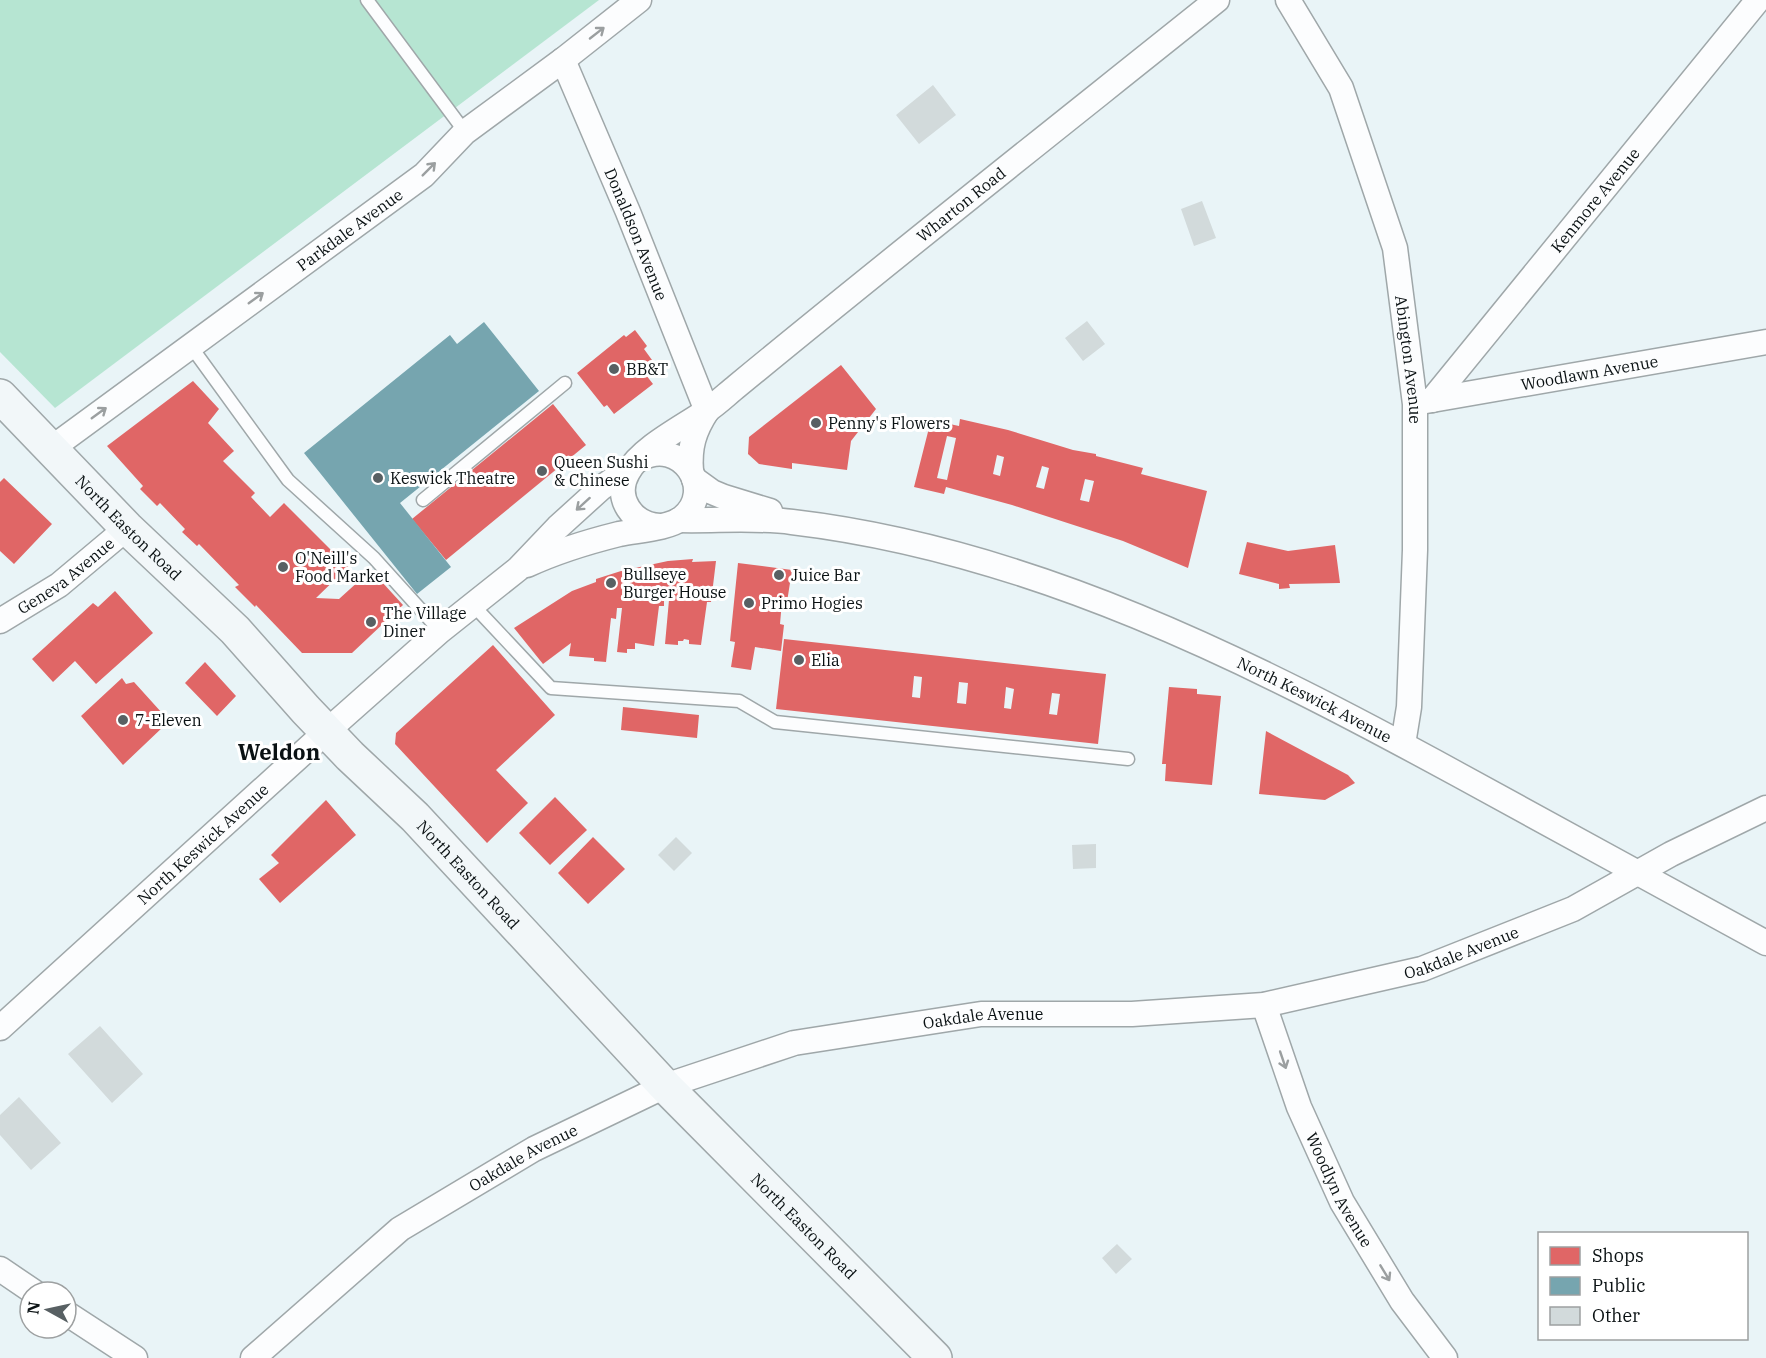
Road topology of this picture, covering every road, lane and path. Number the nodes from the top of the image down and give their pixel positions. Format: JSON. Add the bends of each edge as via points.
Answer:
{"nodes":[{"id":1,"x":367,"y":0,"type":"edge"},
{"id":2,"x":639,"y":0,"type":"edge"},
{"id":3,"x":1217,"y":0,"type":"edge"},
{"id":4,"x":1288,"y":0,"type":"edge"},
{"id":5,"x":1758,"y":0,"type":"edge"},
{"id":6,"x":563,"y":60,"type":"junction"},
{"id":7,"x":465,"y":132,"type":"junction"},
{"id":8,"x":1766,"y":342,"type":"edge"},
{"id":9,"x":190,"y":345,"type":"junction"},
{"id":10,"x":564,"y":383,"type":"dead end"},
{"id":11,"x":0,"y":396,"type":"edge"},
{"id":12,"x":1423,"y":402,"type":"junction"},
{"id":13,"x":707,"y":411,"type":"junction"},
{"id":14,"x":52,"y":448,"type":"junction"},
{"id":15,"x":634,"y":465,"type":"junction"},
{"id":16,"x":693,"y":474,"type":"junction"},
{"id":17,"x":423,"y":500,"type":"dead end"},
{"id":18,"x":668,"y":524,"type":"junction"},
{"id":19,"x":127,"y":528,"type":"junction"},
{"id":20,"x":833,"y":528,"type":"junction"},
{"id":21,"x":518,"y":569,"type":"junction"},
{"id":22,"x":473,"y":605,"type":"junction"},
{"id":23,"x":0,"y":621,"type":"edge"},
{"id":24,"x":440,"y":632,"type":"junction"},
{"id":25,"x":327,"y":732,"type":"junction"},
{"id":26,"x":1403,"y":744,"type":"junction"},
{"id":27,"x":1128,"y":759,"type":"dead end"},
{"id":28,"x":1766,"y":808,"type":"edge"},
{"id":29,"x":1638,"y":872,"type":"junction"},
{"id":30,"x":1766,"y":943,"type":"edge"},
{"id":31,"x":1264,"y":1005,"type":"junction"},
{"id":32,"x":0,"y":1028,"type":"edge"},
{"id":33,"x":665,"y":1086,"type":"junction"},
{"id":34,"x":0,"y":1269,"type":"edge"},
{"id":35,"x":18,"y":1281,"type":"edge"},
{"id":36,"x":78,"y":1321,"type":"edge"},
{"id":37,"x":135,"y":1358,"type":"edge"},
{"id":38,"x":253,"y":1358,"type":"edge"},
{"id":39,"x":935,"y":1358,"type":"edge"},
{"id":40,"x":1445,"y":1358,"type":"edge"}],
"edges":[{"from":1,"to":7,"type":"lane"},
{"from":6,"to":2,"type":"street","name":"Parkdale Avenue","one_way":true},
{"from":3,"to":13,"type":"street","name":"Wharton Road"},
{"from":4,"to":12,"type":"street","name":"Abington Avenue","via":[[1341,88],[1395,248]]},
{"from":5,"to":12,"type":"street","name":"Kenmore Avenue"},
{"from":6,"to":7,"type":"street","name":"Parkdale Avenue"},
{"from":6,"to":13,"type":"street","name":"Donaldson Avenue"},
{"from":9,"to":7,"type":"street","name":"Parkdale Avenue","one_way":true,"via":[[424,175]]},
{"from":8,"to":12,"type":"street","name":"Woodlawn Avenue"},
{"from":14,"to":9,"type":"street","name":"Parkdale Avenue","one_way":true},
{"from":9,"to":24,"type":"lane","via":[[288,480],[374,558]]},
{"from":10,"to":17,"type":"lane"},
{"from":11,"to":14,"type":"main road","name":"North Easton Road"},
{"from":12,"to":26,"type":"street","name":"Abington Avenue","via":[[1409,707]]},
{"from":13,"to":15,"type":"street","name":"Wharton Road","via":[[670,434]]},
{"from":13,"to":16,"type":"street","name":"Wharton Road","via":[[692,440]]},
{"from":14,"to":19,"type":"main road","name":"North Easton Road"},
{"from":15,"to":16,"type":"street","name":"North Keswick Avenue","via":[[653,453],[667,454],[682,461]]},
{"from":15,"to":18,"type":"street","via":[[623,487],[625,504],[642,522]]},
{"from":15,"to":21,"type":"street","name":"North Keswick Avenue","one_way":true,"via":[[593,495]]},
{"from":16,"to":18,"type":"street","name":"Wharton Road","via":[[696,490],[689,511]]},
{"from":16,"to":20,"type":"street","name":"North Keswick Avenue","via":[[712,492],[739,503]]},
{"from":18,"to":20,"type":"street","name":"North Keswick Avenue","via":[[770,520]]},
{"from":18,"to":21,"type":"street","name":"North Keswick Avenue","via":[[576,545]]},
{"from":19,"to":23,"type":"street","name":"Geneva Avenue","via":[[59,585]]},
{"from":19,"to":25,"type":"main road","name":"North Easton Road","via":[[235,630]]},
{"from":20,"to":26,"type":"street","name":"North Keswick Avenue","via":[[880,535],[981,561],[1093,599],[1273,677]]},
{"from":21,"to":22,"type":"street","name":"North Keswick Avenue"},
{"from":22,"to":24,"type":"street","name":"North Keswick Avenue"},
{"from":22,"to":27,"type":"lane","via":[[551,688],[739,701],[775,722]]},
{"from":24,"to":25,"type":"street","name":"North Keswick Avenue"},
{"from":25,"to":32,"type":"street","name":"North Keswick Avenue"},
{"from":25,"to":33,"type":"main road","name":"North Easton Road","via":[[415,817]]},
{"from":26,"to":29,"type":"street","name":"North Keswick Avenue"},
{"from":28,"to":29,"type":"street","name":"Oakdale Avenue"},
{"from":29,"to":30,"type":"street","name":"North Keswick Avenue"},
{"from":29,"to":31,"type":"street","name":"Oakdale Avenue","via":[[1574,909],[1422,969]]},
{"from":31,"to":33,"type":"street","name":"Oakdale Avenue","via":[[1132,1014],[981,1014],[794,1043]]},
{"from":31,"to":40,"type":"street","name":"Woodlyn Avenue","one_way":true,"via":[[1299,1107],[1342,1202],[1402,1301]]},
{"from":33,"to":38,"type":"street","name":"Oakdale Avenue","via":[[534,1149],[400,1229]]},
{"from":33,"to":39,"type":"main road","name":"North Easton Road"},
{"from":34,"to":35,"type":"street"},
{"from":36,"to":37,"type":"street"}]}
